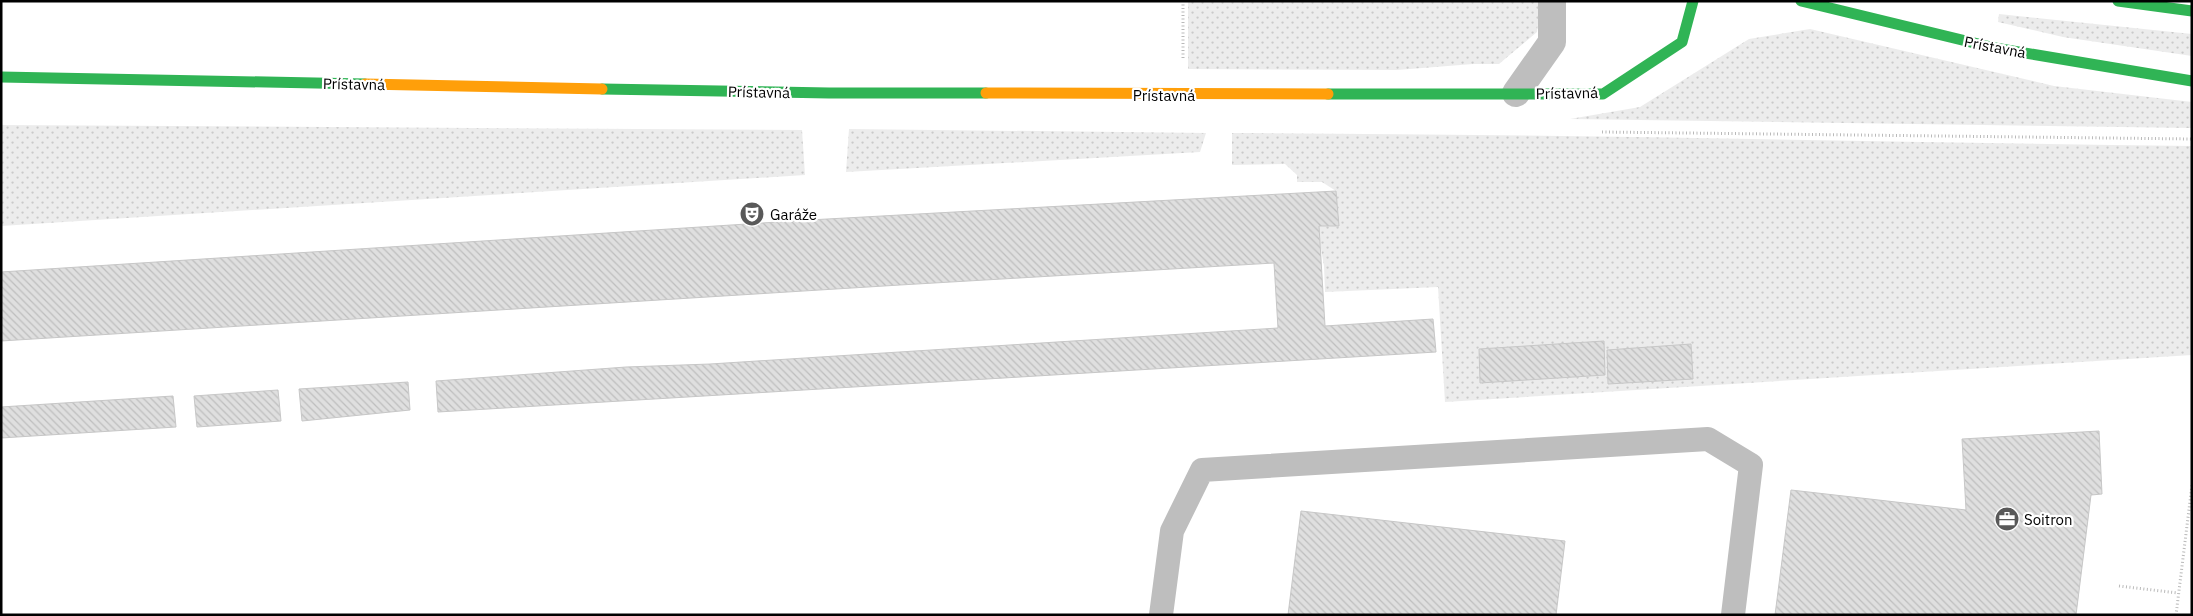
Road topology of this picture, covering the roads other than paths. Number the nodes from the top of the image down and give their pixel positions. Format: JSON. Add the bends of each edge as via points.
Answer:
{"nodes":[{"id":1,"x":1552,"y":1,"type":"edge"},
{"id":2,"x":1693,"y":1,"type":"edge"},
{"id":3,"x":1801,"y":1,"type":"edge"},
{"id":4,"x":2118,"y":1,"type":"edge"},
{"id":5,"x":2192,"y":11,"type":"edge"},
{"id":6,"x":1,"y":77,"type":"edge"},
{"id":7,"x":2192,"y":81,"type":"edge"},
{"id":8,"x":1516,"y":94,"type":"junction"},
{"id":9,"x":1161,"y":615,"type":"edge"},
{"id":10,"x":1733,"y":615,"type":"edge"}],
"edges":[{"from":1,"to":8,"type":"street","name":"Prístavná","via":[[1552,42]]},
{"from":2,"to":8,"type":"street","name":"Prístavná","via":[[1682,42],[1603,94]]},
{"from":3,"to":7,"type":"street","name":"Prístavná","via":[[1995,48]]},
{"from":4,"to":5,"type":"street"},
{"from":6,"to":8,"type":"street","name":"Prístavná","via":[[828,93]]},
{"from":9,"to":10,"type":"lane","via":[[1172,531],[1202,470],[1708,439],[1751,465]]}]}
